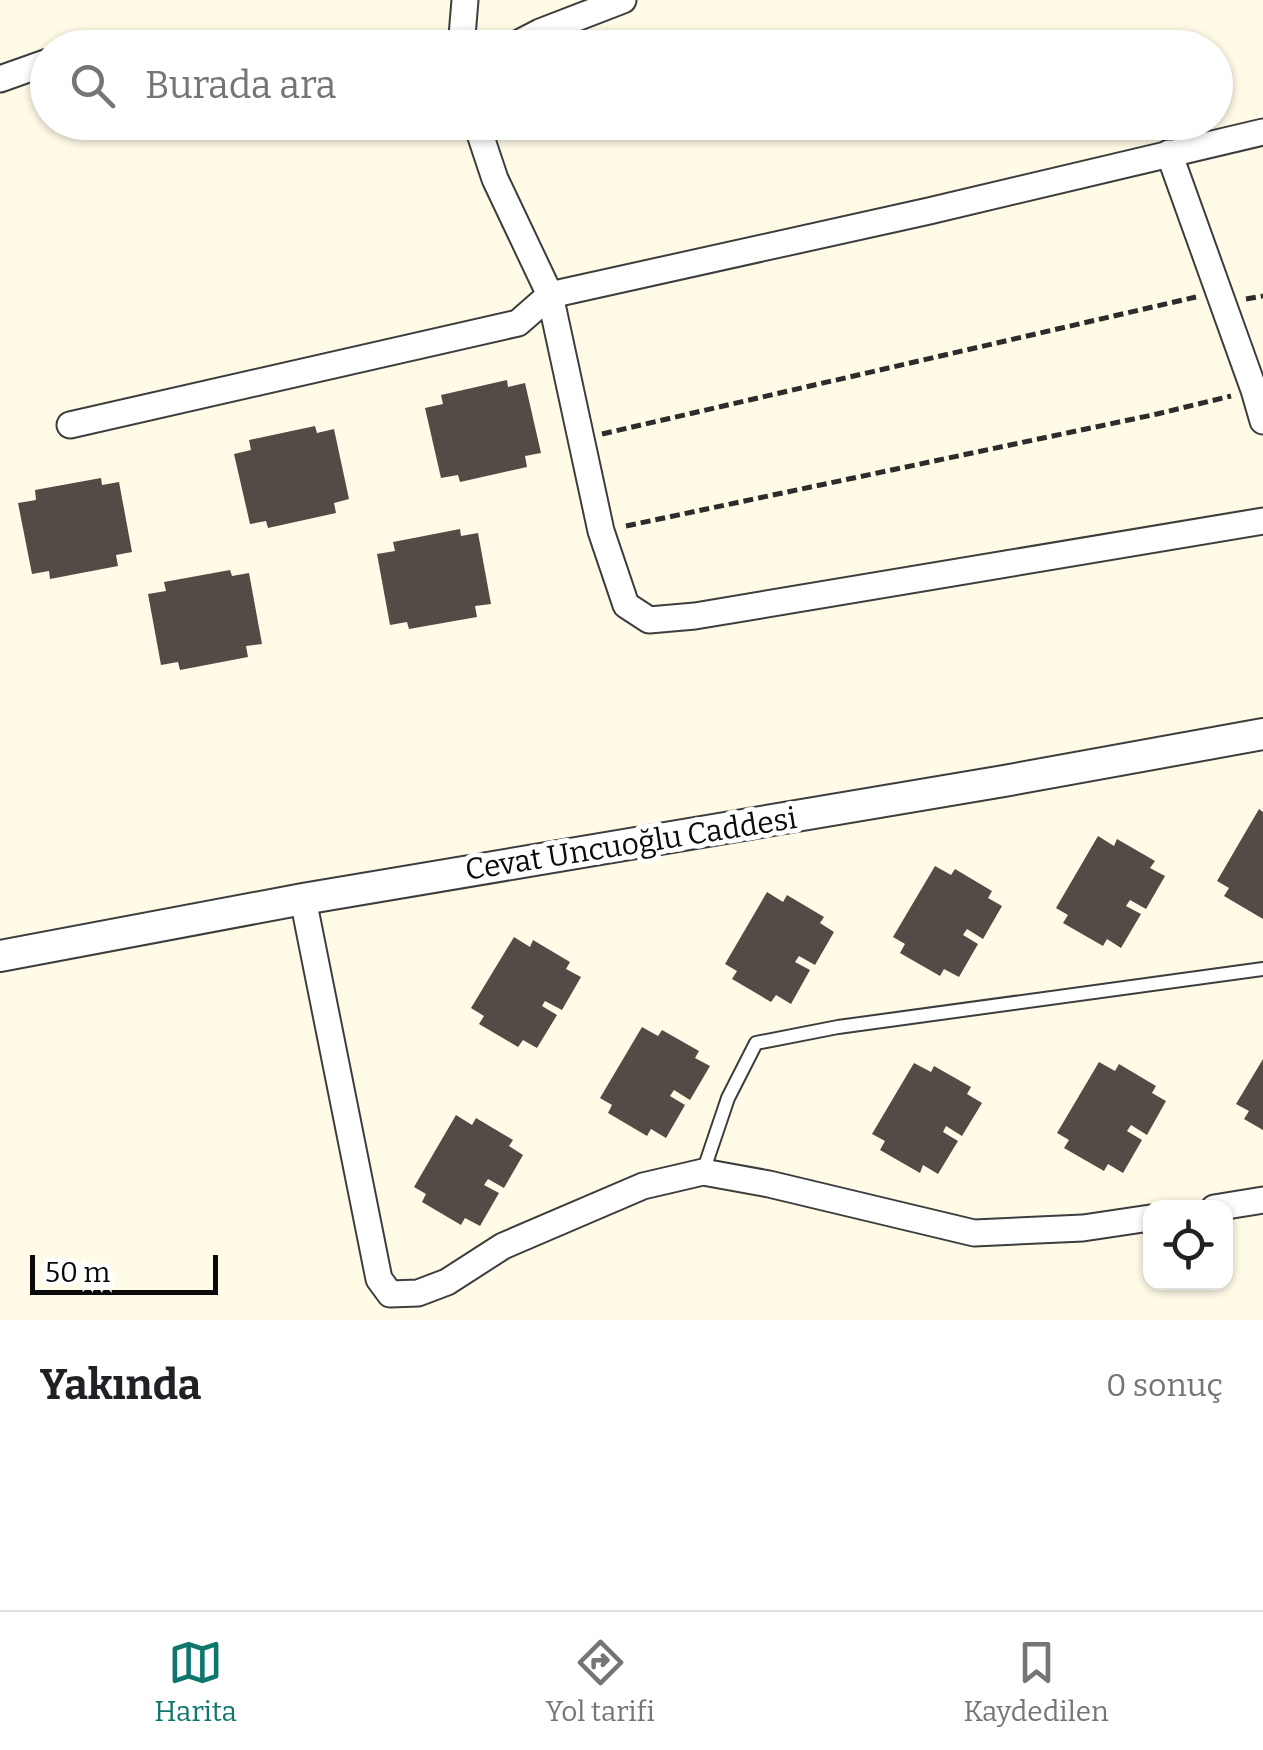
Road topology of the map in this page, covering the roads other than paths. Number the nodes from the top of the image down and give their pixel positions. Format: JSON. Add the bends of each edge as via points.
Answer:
{"nodes":[{"id":1,"x":466,"y":0,"type":"edge"},
{"id":2,"x":623,"y":0,"type":"edge"},
{"id":3,"x":463,"y":30,"type":"edge"},
{"id":4,"x":545,"y":30,"type":"edge"},
{"id":5,"x":30,"y":68,"type":"edge"},
{"id":6,"x":0,"y":79,"type":"edge"},
{"id":7,"x":1263,"y":132,"type":"edge"},
{"id":8,"x":1233,"y":139,"type":"edge"},
{"id":9,"x":482,"y":140,"type":"edge"},
{"id":10,"x":1227,"y":140,"type":"edge"},
{"id":11,"x":1169,"y":153,"type":"junction"},
{"id":12,"x":550,"y":295,"type":"junction"},
{"id":13,"x":1263,"y":422,"type":"edge"},
{"id":14,"x":70,"y":426,"type":"dead end"},
{"id":15,"x":1263,"y":522,"type":"edge"},
{"id":16,"x":1263,"y":734,"type":"edge"},
{"id":17,"x":303,"y":898,"type":"junction"},
{"id":18,"x":0,"y":956,"type":"edge"},
{"id":19,"x":1263,"y":969,"type":"edge"},
{"id":20,"x":703,"y":1172,"type":"junction"},
{"id":21,"x":1263,"y":1200,"type":"edge"},
{"id":22,"x":1233,"y":1205,"type":"edge"},
{"id":23,"x":1143,"y":1219,"type":"edge"}],
"edges":[{"from":1,"to":3,"type":"street"},
{"from":2,"to":4,"type":"street"},
{"from":5,"to":6,"type":"street"},
{"from":7,"to":8,"type":"street"},
{"from":9,"to":12,"type":"street"},
{"from":10,"to":11,"type":"street"},
{"from":11,"to":12,"type":"street"},
{"from":11,"to":13,"type":"street"},
{"from":12,"to":14,"type":"street","via":[[518,323]]},
{"from":12,"to":15,"type":"street","via":[[601,531],[626,605],[649,620]]},
{"from":16,"to":17,"type":"street","name":"Cevat Uncuoğlu Caddesi"},
{"from":17,"to":18,"type":"street","name":"Cevat Uncuoğlu Caddesi"},
{"from":17,"to":20,"type":"street","via":[[379,1279],[390,1294],[418,1294],[504,1246],[642,1186]]},
{"from":19,"to":20,"type":"lane","via":[[756,1043]]},
{"from":20,"to":23,"type":"street","via":[[974,1233]]},
{"from":21,"to":22,"type":"street"}]}
